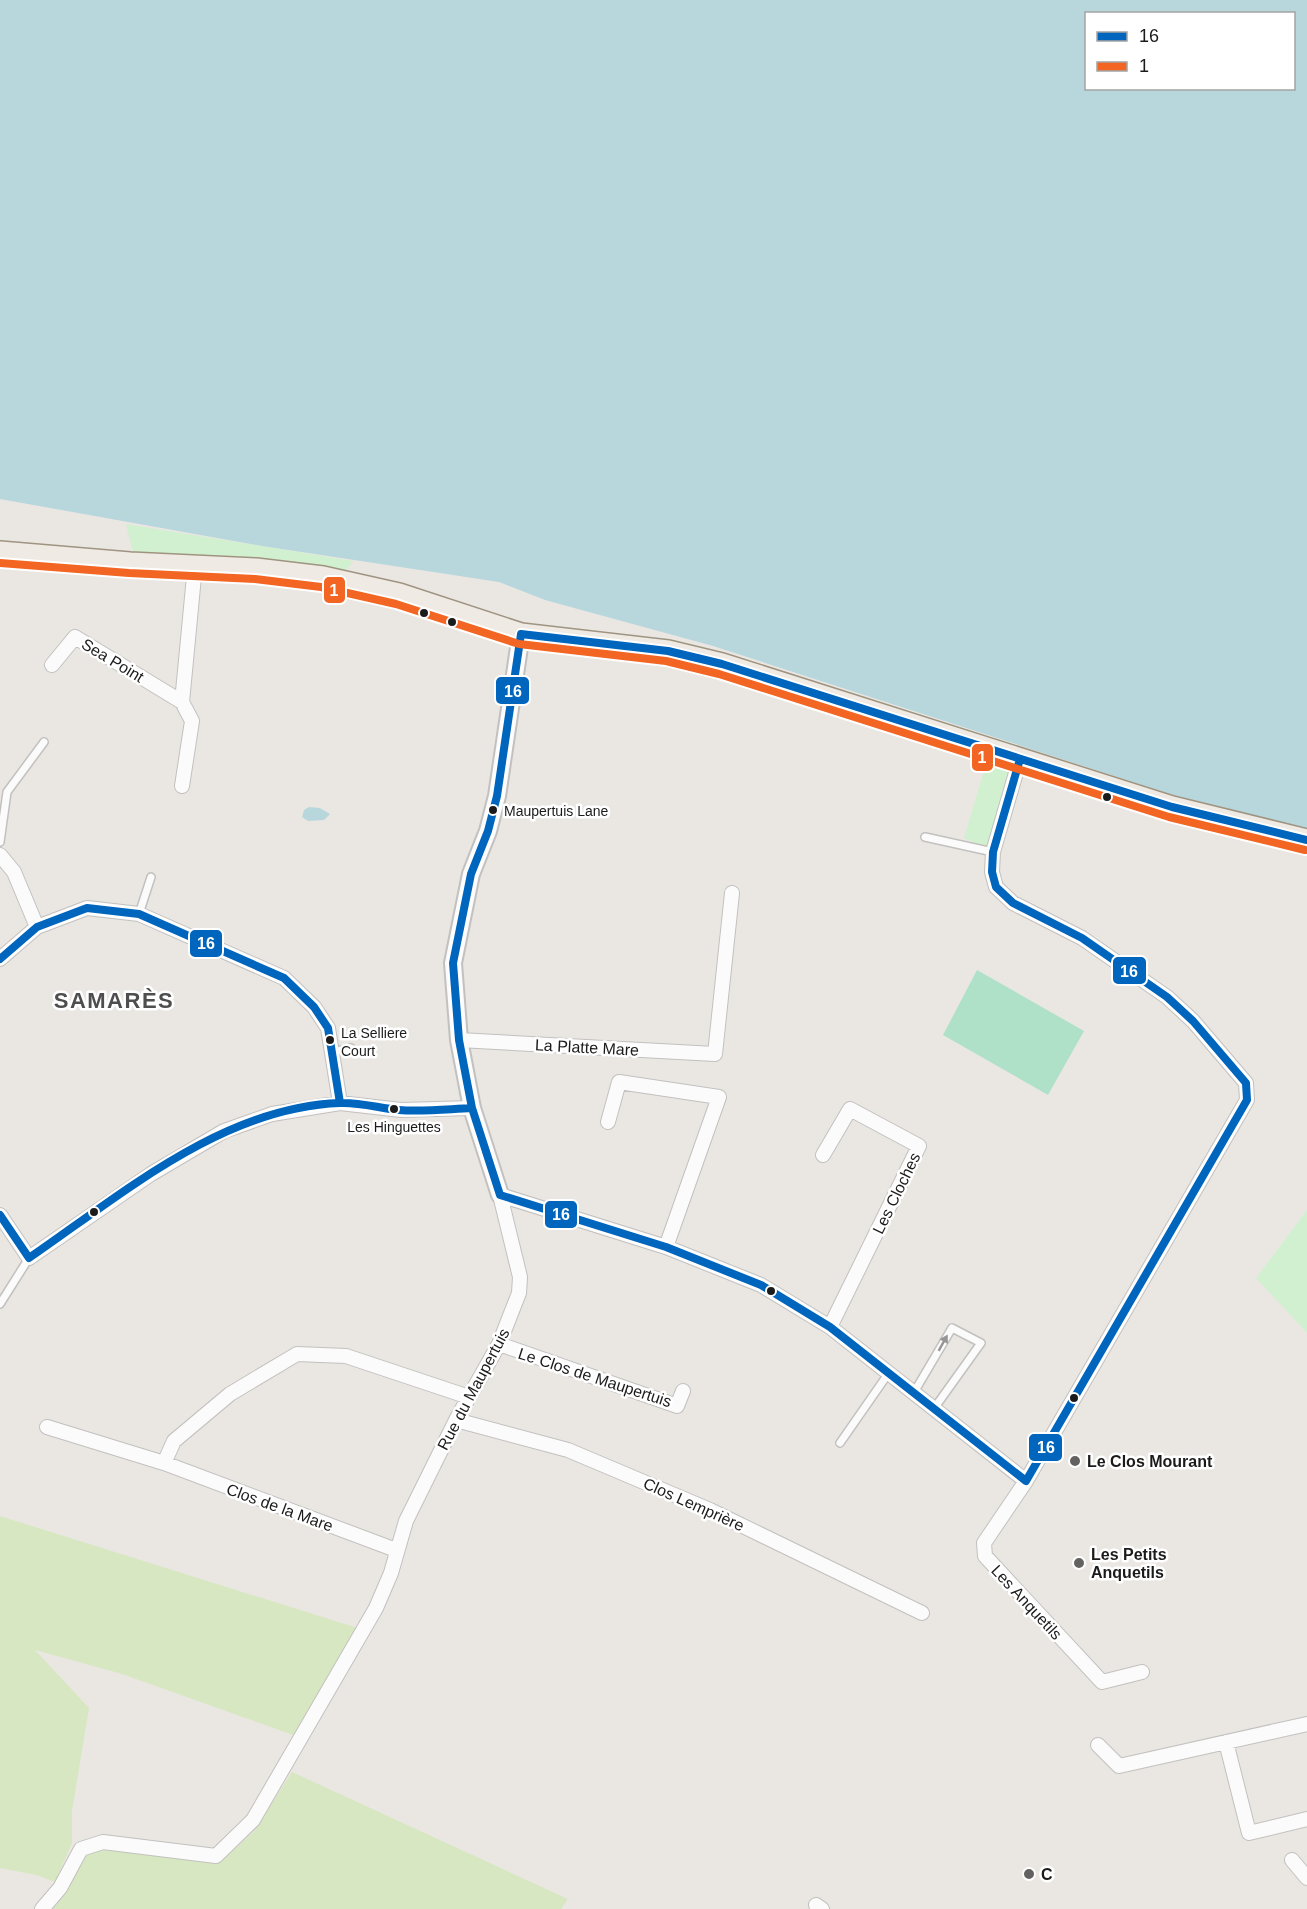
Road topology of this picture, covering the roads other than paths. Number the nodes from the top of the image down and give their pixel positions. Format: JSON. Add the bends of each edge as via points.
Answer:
{"nodes":[{"id":1,"x":0,"y":552,"type":"edge"},
{"id":2,"x":195,"y":566,"type":"junction"},
{"id":3,"x":521,"y":634,"type":"junction"},
{"id":4,"x":52,"y":664,"type":"dead end"},
{"id":5,"x":182,"y":702,"type":"junction"},
{"id":6,"x":44,"y":742,"type":"dead end"},
{"id":7,"x":1020,"y":759,"type":"junction"},
{"id":8,"x":182,"y":786,"type":"dead end"},
{"id":9,"x":925,"y":837,"type":"dead end"},
{"id":10,"x":1307,"y":840,"type":"edge"},
{"id":11,"x":0,"y":842,"type":"edge"},
{"id":12,"x":993,"y":852,"type":"junction"},
{"id":13,"x":0,"y":855,"type":"edge"},
{"id":14,"x":151,"y":877,"type":"dead end"},
{"id":15,"x":732,"y":893,"type":"dead end"},
{"id":16,"x":139,"y":914,"type":"junction"},
{"id":17,"x":37,"y":927,"type":"junction"},
{"id":18,"x":0,"y":959,"type":"edge"},
{"id":19,"x":459,"y":1040,"type":"junction"},
{"id":20,"x":351,"y":1048,"type":"dead end"},
{"id":21,"x":333,"y":1052,"type":"junction"},
{"id":22,"x":340,"y":1103,"type":"junction"},
{"id":23,"x":472,"y":1108,"type":"junction"},
{"id":24,"x":608,"y":1122,"type":"dead end"},
{"id":25,"x":823,"y":1155,"type":"dead end"},
{"id":26,"x":500,"y":1195,"type":"junction"},
{"id":27,"x":0,"y":1215,"type":"edge"},
{"id":28,"x":666,"y":1247,"type":"junction"},
{"id":29,"x":29,"y":1258,"type":"junction"},
{"id":30,"x":0,"y":1304,"type":"edge"},
{"id":31,"x":830,"y":1327,"type":"junction"},
{"id":32,"x":499,"y":1344,"type":"junction"},
{"id":33,"x":888,"y":1374,"type":"junction"},
{"id":34,"x":683,"y":1391,"type":"dead end"},
{"id":35,"x":913,"y":1394,"type":"junction"},
{"id":36,"x":469,"y":1396,"type":"junction"},
{"id":37,"x":933,"y":1410,"type":"junction"},
{"id":38,"x":456,"y":1420,"type":"junction"},
{"id":39,"x":47,"y":1427,"type":"dead end"},
{"id":40,"x":840,"y":1443,"type":"dead end"},
{"id":41,"x":164,"y":1463,"type":"junction"},
{"id":42,"x":1026,"y":1481,"type":"junction"},
{"id":43,"x":396,"y":1550,"type":"junction"},
{"id":44,"x":922,"y":1613,"type":"dead end"},
{"id":45,"x":1142,"y":1672,"type":"dead end"},
{"id":46,"x":1307,"y":1724,"type":"edge"},
{"id":47,"x":1226,"y":1742,"type":"junction"},
{"id":48,"x":1098,"y":1745,"type":"dead end"},
{"id":49,"x":1307,"y":1819,"type":"edge"},
{"id":50,"x":1292,"y":1860,"type":"dead end"},
{"id":51,"x":1307,"y":1878,"type":"edge"},
{"id":52,"x":42,"y":1909,"type":"edge"}],
"edges":[{"from":1,"to":2,"type":"main road"},
{"from":2,"to":3,"type":"main road","via":[[323,577],[399,594]]},
{"from":2,"to":5,"type":"street"},
{"from":3,"to":7,"type":"main road","via":[[668,651],[723,664]]},
{"from":3,"to":19,"type":"street","name":"Rue du Maupertuis","via":[[497,796],[471,874],[453,963]]},
{"from":4,"to":5,"type":"street","name":"Sea Point","via":[[75,637]]},
{"from":5,"to":8,"type":"street","via":[[192,721]]},
{"from":6,"to":11,"type":"lane","via":[[7,792]]},
{"from":7,"to":10,"type":"main road","via":[[1172,807]]},
{"from":7,"to":12,"type":"street"},
{"from":9,"to":12,"type":"lane"},
{"from":12,"to":42,"type":"street","via":[[996,887],[1012,903],[1082,938],[1167,997],[1246,1083],[1247,1100]]},
{"from":13,"to":17,"type":"street","via":[[14,872]]},
{"from":14,"to":16,"type":"lane"},
{"from":15,"to":19,"type":"street","name":"La Platte Mare","via":[[715,1054]]},
{"from":16,"to":17,"type":"street","via":[[87,908]]},
{"from":16,"to":21,"type":"street","via":[[284,978],[314,1007],[328,1028]]},
{"from":17,"to":18,"type":"street"},
{"from":19,"to":23,"type":"street","name":"Rue du Maupertuis"},
{"from":20,"to":21,"type":"lane"},
{"from":21,"to":22,"type":"street"},
{"from":22,"to":23,"type":"street","via":[[401,1110]]},
{"from":22,"to":29,"type":"street","via":[[272,1114],[224,1131],[151,1174]]},
{"from":23,"to":26,"type":"street","name":"Rue du Maupertuis"},
{"from":24,"to":28,"type":"street","via":[[619,1082],[719,1097]]},
{"from":25,"to":31,"type":"street","name":"Les Cloches","via":[[850,1109],[919,1146]]},
{"from":26,"to":28,"type":"street"},
{"from":26,"to":32,"type":"street","name":"Rue du Maupertuis","via":[[520,1277],[519,1293]]},
{"from":27,"to":29,"type":"street"},
{"from":28,"to":31,"type":"street","via":[[761,1285]]},
{"from":29,"to":30,"type":"lane"},
{"from":31,"to":33,"type":"street"},
{"from":32,"to":34,"type":"street","name":"Le Clos de Maupertuis","via":[[677,1406]]},
{"from":32,"to":36,"type":"street","name":"Rue du Maupertuis"},
{"from":33,"to":35,"type":"street"},
{"from":33,"to":40,"type":"lane"},
{"from":35,"to":37,"type":"street"},
{"from":35,"to":37,"type":"lane","one_way":true,"via":[[952,1328],[981,1343]]},
{"from":36,"to":38,"type":"street","name":"Rue du Maupertuis"},
{"from":36,"to":41,"type":"street","via":[[346,1356],[297,1354],[230,1394],[174,1441]]},
{"from":37,"to":42,"type":"street"},
{"from":38,"to":43,"type":"street","name":"Rue du Maupertuis","via":[[406,1521]]},
{"from":38,"to":44,"type":"street","name":"Clos Lemprière","via":[[568,1450],[710,1510]]},
{"from":39,"to":41,"type":"street","name":"Clos de la Mare"},
{"from":41,"to":43,"type":"street","name":"Clos de la Mare"},
{"from":42,"to":45,"type":"street","name":"Les Anquetils","via":[[984,1543],[985,1556],[1102,1682]]},
{"from":43,"to":52,"type":"street","name":"Rue du Maupertuis","via":[[376,1608],[253,1820],[216,1856],[103,1842],[81,1849],[60,1888]]},
{"from":46,"to":47,"type":"street"},
{"from":47,"to":48,"type":"street","via":[[1119,1766]]},
{"from":47,"to":49,"type":"street","via":[[1249,1833]]},
{"from":50,"to":51,"type":"street"}]}
